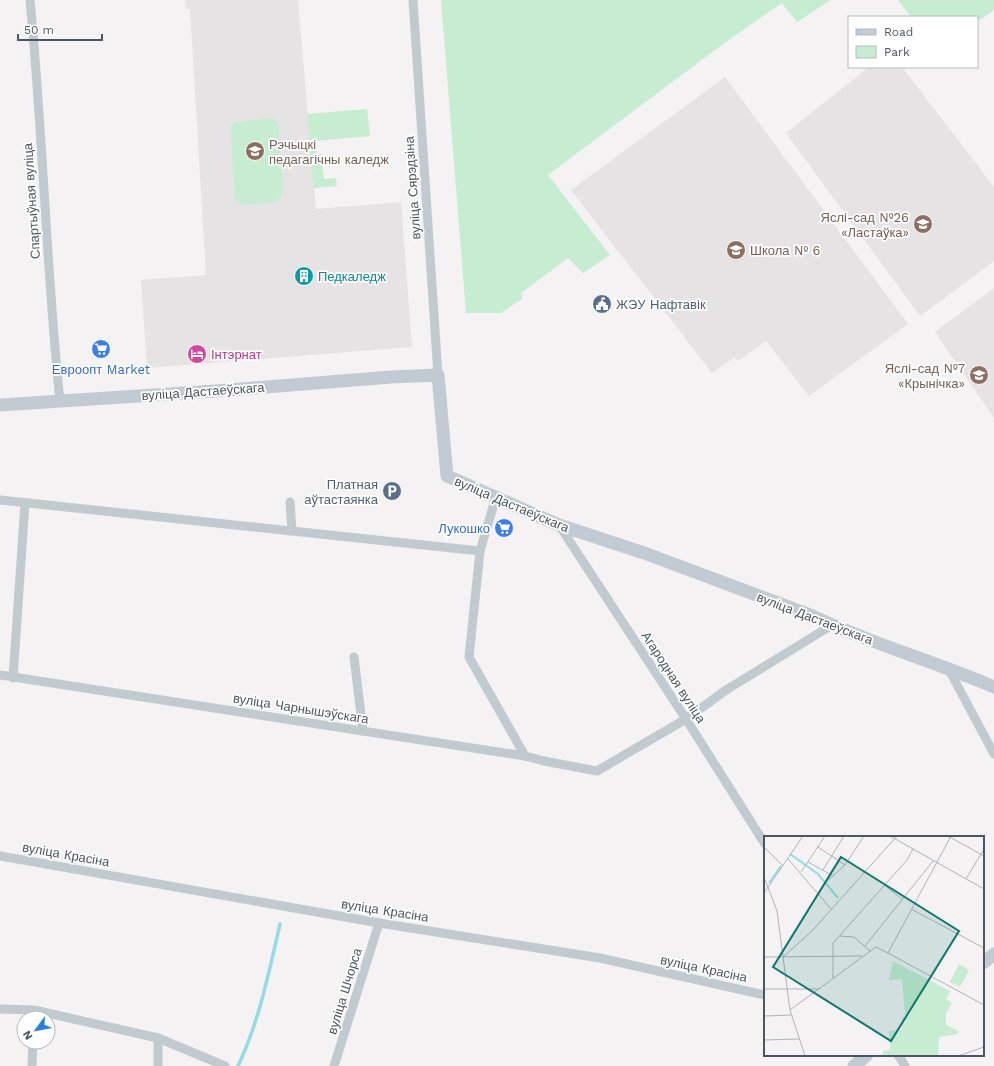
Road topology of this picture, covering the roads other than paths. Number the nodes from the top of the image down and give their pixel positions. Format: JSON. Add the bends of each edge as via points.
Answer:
{"nodes":[{"id":1,"x":30,"y":0,"type":"edge"},
{"id":2,"x":413,"y":0,"type":"edge"},
{"id":3,"x":438,"y":375,"type":"junction"},
{"id":4,"x":60,"y":401,"type":"junction"},
{"id":5,"x":0,"y":405,"type":"edge"},
{"id":6,"x":496,"y":497,"type":"junction"},
{"id":7,"x":0,"y":500,"type":"edge"},
{"id":8,"x":290,"y":502,"type":"dead end"},
{"id":9,"x":25,"y":503,"type":"junction"},
{"id":10,"x":559,"y":525,"type":"junction"},
{"id":11,"x":292,"y":531,"type":"junction"},
{"id":12,"x":480,"y":550,"type":"junction"},
{"id":13,"x":832,"y":625,"type":"junction"},
{"id":14,"x":354,"y":657,"type":"dead end"},
{"id":15,"x":948,"y":668,"type":"junction"},
{"id":16,"x":0,"y":675,"type":"edge"},
{"id":17,"x":13,"y":678,"type":"junction"},
{"id":18,"x":994,"y":687,"type":"edge"},
{"id":19,"x":686,"y":719,"type":"junction"},
{"id":20,"x":363,"y":731,"type":"junction"},
{"id":21,"x":994,"y":754,"type":"edge"},
{"id":22,"x":525,"y":756,"type":"junction"},
{"id":23,"x":764,"y":842,"type":"edge"},
{"id":24,"x":0,"y":856,"type":"edge"},
{"id":25,"x":379,"y":923,"type":"junction"},
{"id":26,"x":994,"y":954,"type":"edge"},
{"id":27,"x":984,"y":962,"type":"edge"},
{"id":28,"x":764,"y":995,"type":"edge"},
{"id":29,"x":0,"y":1009,"type":"edge"},
{"id":30,"x":16,"y":1011,"type":"edge"},
{"id":31,"x":56,"y":1018,"type":"edge"},
{"id":32,"x":158,"y":1038,"type":"junction"},
{"id":33,"x":33,"y":1050,"type":"edge"},
{"id":34,"x":866,"y":1056,"type":"edge"},
{"id":35,"x":899,"y":1056,"type":"edge"},
{"id":36,"x":32,"y":1066,"type":"edge"},
{"id":37,"x":158,"y":1066,"type":"edge"},
{"id":38,"x":225,"y":1066,"type":"edge"},
{"id":39,"x":334,"y":1066,"type":"edge"},
{"id":40,"x":854,"y":1066,"type":"edge"},
{"id":41,"x":905,"y":1066,"type":"edge"}],
"edges":[{"from":1,"to":4,"type":"street","name":"Спартыўная вуліца"},
{"from":2,"to":3,"type":"street","name":"вуліца Сярэдзіна"},
{"from":3,"to":4,"type":"street","name":"вуліца Дастаеўскага"},
{"from":3,"to":6,"type":"street","name":"вуліца Дастаеўскага","via":[[447,476]]},
{"from":4,"to":5,"type":"street","name":"вуліца Дастаеўскага"},
{"from":6,"to":10,"type":"street","name":"вуліца Дастаеўскага"},
{"from":6,"to":12,"type":"street"},
{"from":7,"to":9,"type":"street"},
{"from":8,"to":11,"type":"street"},
{"from":9,"to":11,"type":"street"},
{"from":9,"to":17,"type":"street"},
{"from":10,"to":13,"type":"street","name":"вуліца Дастаеўскага","via":[[647,554]]},
{"from":10,"to":19,"type":"street","name":"Агародная вуліца"},
{"from":11,"to":12,"type":"street"},
{"from":12,"to":22,"type":"street","via":[[469,657]]},
{"from":13,"to":15,"type":"street","name":"вуліца Дастаеўскага"},
{"from":13,"to":19,"type":"street","via":[[726,690]]},
{"from":14,"to":20,"type":"street"},
{"from":15,"to":18,"type":"street","name":"вуліца Дастаеўскага"},
{"from":15,"to":21,"type":"street"},
{"from":16,"to":17,"type":"street","name":"вуліца Чарнышэўскага"},
{"from":17,"to":20,"type":"street","name":"вуліца Чарнышэўскага"},
{"from":19,"to":22,"type":"street","name":"вуліца Чарнышэўскага","via":[[597,771]]},
{"from":19,"to":23,"type":"street","name":"Агародная вуліца"},
{"from":20,"to":22,"type":"street","name":"вуліца Чарнышэўскага"},
{"from":24,"to":25,"type":"street","name":"вуліца Красіна"},
{"from":25,"to":28,"type":"street","name":"вуліца Красіна","via":[[600,958]]},
{"from":25,"to":39,"type":"street","name":"вуліца Шчорса"},
{"from":26,"to":27,"type":"street"},
{"from":29,"to":30,"type":"street"},
{"from":31,"to":32,"type":"street"},
{"from":32,"to":37,"type":"street"},
{"from":32,"to":38,"type":"street"},
{"from":33,"to":36,"type":"street"},
{"from":34,"to":40,"type":"street"},
{"from":35,"to":41,"type":"street"}]}
